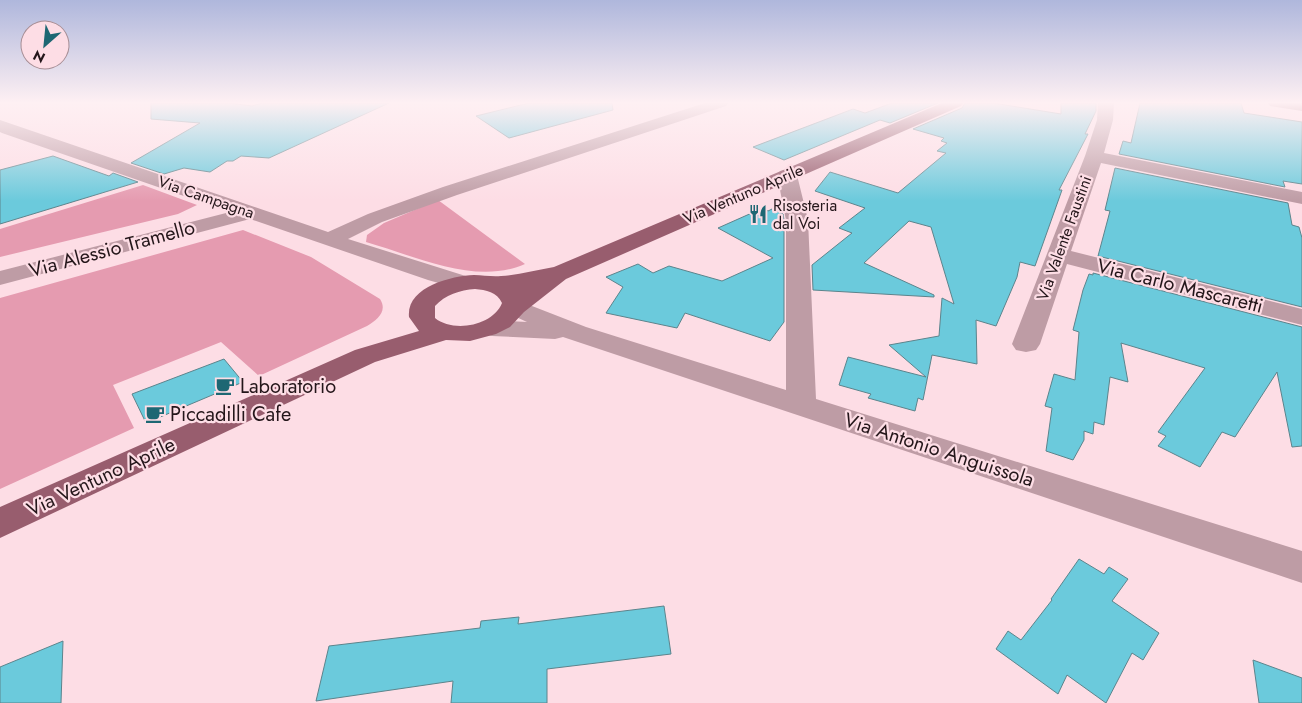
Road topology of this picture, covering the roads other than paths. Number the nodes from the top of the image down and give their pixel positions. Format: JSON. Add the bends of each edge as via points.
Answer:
{"nodes":[{"id":1,"x":28,"y":136,"type":"edge"},
{"id":2,"x":619,"y":136,"type":"edge"},
{"id":3,"x":878,"y":136,"type":"edge"},
{"id":4,"x":1100,"y":136,"type":"edge"},
{"id":5,"x":1094,"y":156,"type":"junction"},
{"id":6,"x":787,"y":175,"type":"junction"},
{"id":7,"x":1302,"y":198,"type":"edge"},
{"id":8,"x":253,"y":212,"type":"junction"},
{"id":9,"x":329,"y":240,"type":"junction"},
{"id":10,"x":1058,"y":255,"type":"junction"},
{"id":11,"x":412,"y":268,"type":"junction"},
{"id":12,"x":558,"y":274,"type":"junction"},
{"id":13,"x":0,"y":278,"type":"edge"},
{"id":14,"x":463,"y":283,"type":"junction"},
{"id":15,"x":494,"y":284,"type":"junction"},
{"id":16,"x":425,"y":305,"type":"junction"},
{"id":17,"x":514,"y":307,"type":"junction"},
{"id":18,"x":1302,"y":317,"type":"edge"},
{"id":19,"x":492,"y":328,"type":"junction"},
{"id":20,"x":442,"y":332,"type":"junction"},
{"id":21,"x":577,"y":333,"type":"junction"},
{"id":22,"x":1026,"y":344,"type":"dead end"},
{"id":23,"x":365,"y":356,"type":"junction"},
{"id":24,"x":801,"y":406,"type":"junction"},
{"id":25,"x":0,"y":523,"type":"edge"},
{"id":26,"x":1302,"y":567,"type":"edge"}],
"edges":[{"from":1,"to":8,"type":"street","name":"Via Campagna"},
{"from":2,"to":9,"type":"street","via":[[450,191],[375,218]]},
{"from":3,"to":6,"type":"main road","name":"Via Ventuno Aprile"},
{"from":4,"to":5,"type":"street","name":"Via Valente Faustini"},
{"from":5,"to":7,"type":"street"},
{"from":5,"to":10,"type":"street","name":"Via Valente Faustini"},
{"from":6,"to":12,"type":"main road","name":"Via Ventuno Aprile"},
{"from":6,"to":24,"type":"street","via":[[796,220]]},
{"from":8,"to":9,"type":"street","name":"Via Campagna"},
{"from":8,"to":13,"type":"street","name":"Via Alessio Tramello"},
{"from":9,"to":11,"type":"street","name":"Via Campagna"},
{"from":10,"to":18,"type":"street","name":"Via Carlo Mascaretti"},
{"from":10,"to":22,"type":"street","name":"Via Valente Faustini"},
{"from":11,"to":14,"type":"street","name":"Via Campagna"},
{"from":11,"to":16,"type":"street"},
{"from":12,"to":15,"type":"main road","name":"Via Ventuno Aprile"},
{"from":12,"to":17,"type":"main road","name":"Via Ventuno Aprile"},
{"from":14,"to":15,"type":"main road","name":"Via Ventuno Aprile"},
{"from":14,"to":16,"type":"main road","name":"Via Ventuno Aprile","via":[[444,288]]},
{"from":15,"to":17,"type":"main road","via":[[510,293]]},
{"from":16,"to":20,"type":"main road","via":[[423,321]]},
{"from":16,"to":23,"type":"main road","name":"Via Ventuno Aprile"},
{"from":17,"to":19,"type":"main road","name":"Via Ventuno Aprile","via":[[510,315]]},
{"from":17,"to":21,"type":"street","name":"Via Antonio Anguissola"},
{"from":19,"to":20,"type":"main road","name":"Via Ventuno Aprile","via":[[467,334]]},
{"from":19,"to":21,"type":"street","name":"Via Antonio Anguissola"},
{"from":20,"to":23,"type":"main road","name":"Via Ventuno Aprile"},
{"from":21,"to":24,"type":"street","name":"Via Antonio Anguissola"},
{"from":23,"to":25,"type":"main road","name":"Via Ventuno Aprile"},
{"from":24,"to":26,"type":"street","name":"Via Antonio Anguissola"}]}
